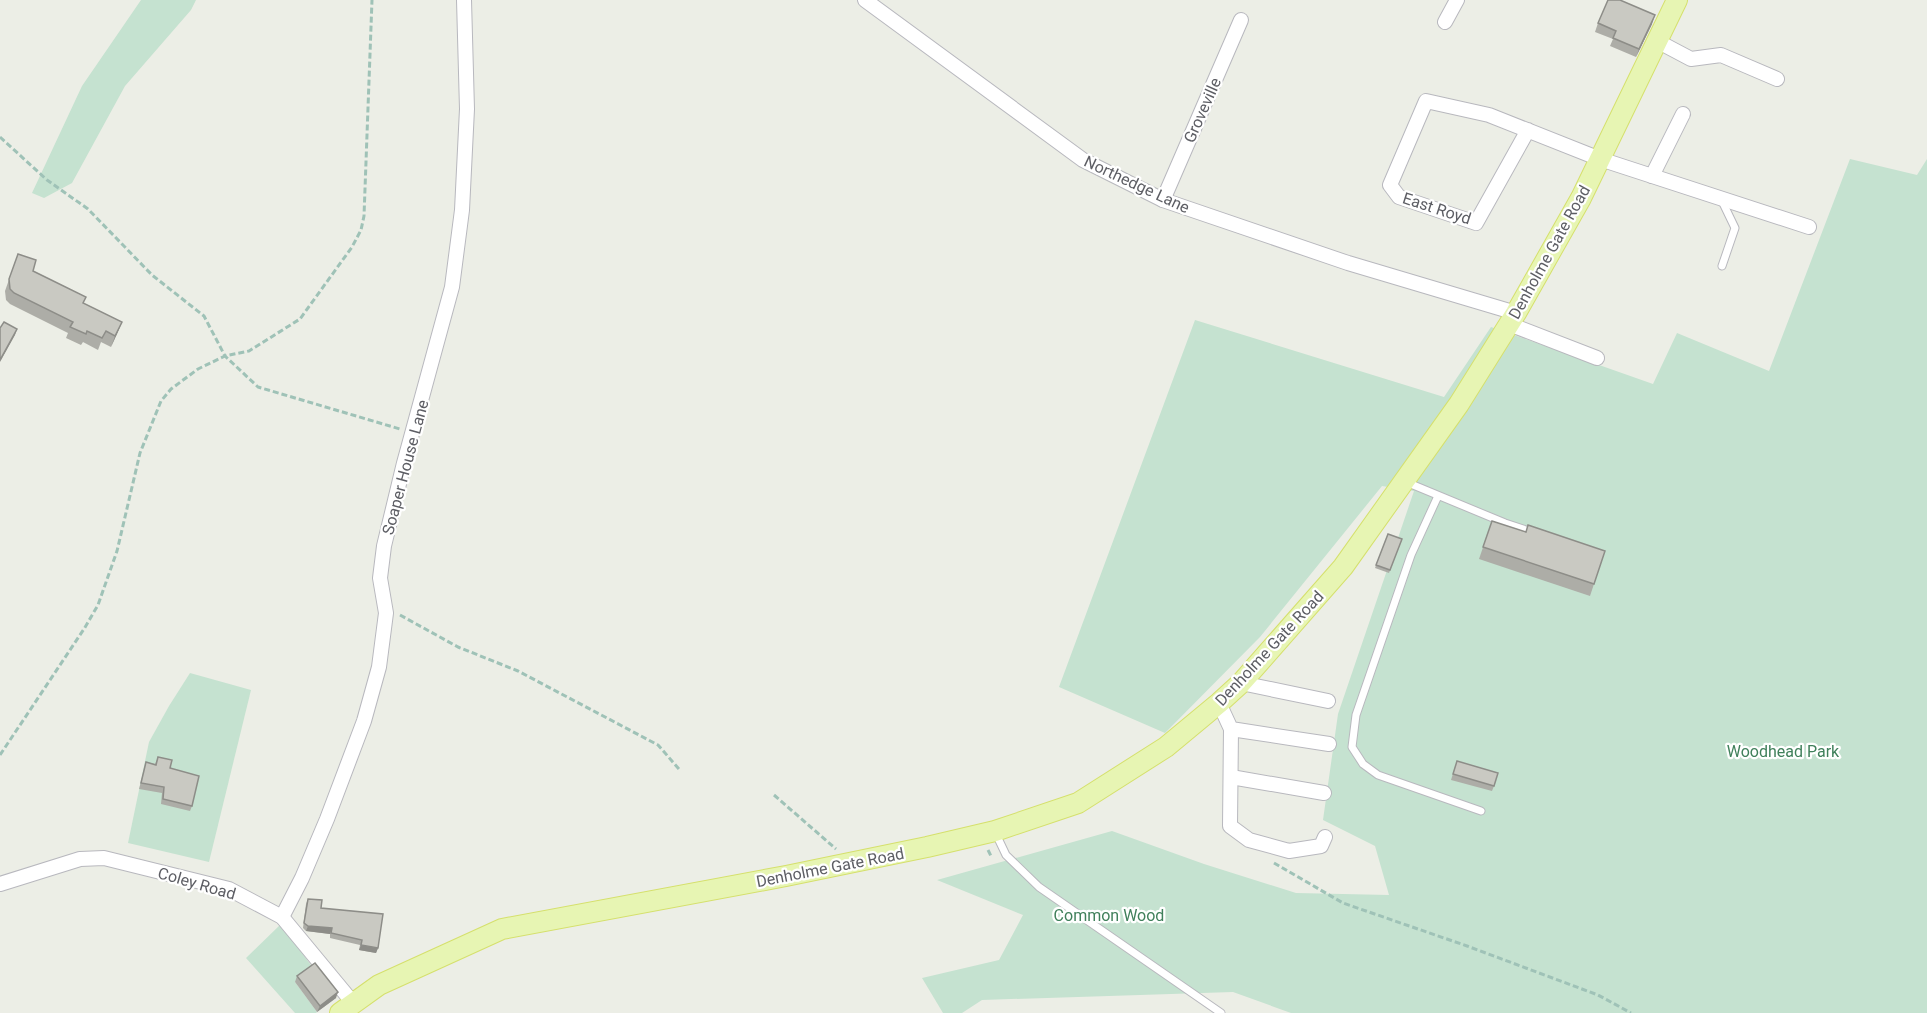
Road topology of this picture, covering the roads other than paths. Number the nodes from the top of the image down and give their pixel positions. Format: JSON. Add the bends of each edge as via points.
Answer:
{"nodes":[{"id":1,"x":464,"y":0,"type":"edge"},
{"id":2,"x":865,"y":0,"type":"edge"},
{"id":3,"x":1457,"y":0,"type":"edge"},
{"id":4,"x":1677,"y":0,"type":"edge"},
{"id":5,"x":1241,"y":20,"type":"dead end"},
{"id":6,"x":1445,"y":22,"type":"dead end"},
{"id":7,"x":1658,"y":41,"type":"junction"},
{"id":8,"x":1777,"y":80,"type":"dead end"},
{"id":9,"x":1683,"y":114,"type":"dead end"},
{"id":10,"x":1528,"y":130,"type":"junction"},
{"id":11,"x":1600,"y":159,"type":"junction"},
{"id":12,"x":1652,"y":176,"type":"junction"},
{"id":13,"x":1721,"y":198,"type":"junction"},
{"id":14,"x":1163,"y":200,"type":"junction"},
{"id":15,"x":1809,"y":227,"type":"dead end"},
{"id":16,"x":1722,"y":266,"type":"dead end"},
{"id":17,"x":1512,"y":318,"type":"junction"},
{"id":18,"x":1597,"y":358,"type":"dead end"},
{"id":19,"x":1404,"y":481,"type":"junction"},
{"id":20,"x":1438,"y":496,"type":"junction"},
{"id":21,"x":1546,"y":536,"type":"edge"},
{"id":22,"x":1241,"y":683,"type":"junction"},
{"id":23,"x":1328,"y":701,"type":"dead end"},
{"id":24,"x":1219,"y":703,"type":"junction"},
{"id":25,"x":1231,"y":729,"type":"junction"},
{"id":26,"x":1329,"y":744,"type":"dead end"},
{"id":27,"x":1231,"y":777,"type":"junction"},
{"id":28,"x":1324,"y":794,"type":"dead end"},
{"id":29,"x":1480,"y":811,"type":"dead end"},
{"id":30,"x":995,"y":831,"type":"junction"},
{"id":31,"x":1326,"y":837,"type":"dead end"},
{"id":32,"x":0,"y":884,"type":"edge"},
{"id":33,"x":282,"y":917,"type":"junction"},
{"id":34,"x":347,"y":1008,"type":"edge"},
{"id":35,"x":1221,"y":1013,"type":"edge"}],
"edges":[{"from":1,"to":33,"type":"street","name":"Soaper House Lane","via":[[467,109],[462,210],[452,287],[381,565],[386,613],[379,667],[364,721],[327,819]]},
{"from":2,"to":14,"type":"street","name":"Northedge Lane","via":[[1083,160]]},
{"from":3,"to":6,"type":"street"},
{"from":4,"to":7,"type":"main road","name":"Denholme Gate Road"},
{"from":5,"to":14,"type":"street","name":"Groveville"},
{"from":7,"to":8,"type":"street","via":[[1691,59],[1721,55]]},
{"from":7,"to":11,"type":"main road","name":"Denholme Gate Road"},
{"from":9,"to":12,"type":"street"},
{"from":10,"to":10,"type":"street","name":"East Royd","via":[[1476,223],[1399,196],[1390,185],[1426,101],[1489,114]]},
{"from":10,"to":11,"type":"street"},
{"from":11,"to":12,"type":"street"},
{"from":11,"to":17,"type":"main road","name":"Denholme Gate Road"},
{"from":12,"to":13,"type":"street"},
{"from":13,"to":15,"type":"street"},
{"from":13,"to":16,"type":"lane","via":[[1735,228]]},
{"from":14,"to":17,"type":"street","name":"Northedge Lane"},
{"from":17,"to":18,"type":"street","name":"Northedge Lane"},
{"from":17,"to":19,"type":"main road","name":"Denholme Gate Road","via":[[1459,404]]},
{"from":19,"to":20,"type":"lane"},
{"from":19,"to":22,"type":"main road","name":"Denholme Gate Road","via":[[1343,567]]},
{"from":20,"to":21,"type":"lane"},
{"from":20,"to":29,"type":"lane","via":[[1411,555],[1363,694],[1352,747],[1363,764],[1378,775]]},
{"from":22,"to":23,"type":"street"},
{"from":22,"to":24,"type":"main road","name":"Denholme Gate Road"},
{"from":24,"to":25,"type":"street"},
{"from":24,"to":30,"type":"main road","name":"Denholme Gate Road","via":[[1166,747],[1078,803]]},
{"from":25,"to":26,"type":"street"},
{"from":25,"to":27,"type":"street"},
{"from":27,"to":28,"type":"street"},
{"from":27,"to":31,"type":"street","via":[[1230,826],[1249,840],[1289,851],[1320,846]]},
{"from":30,"to":34,"type":"main road","name":"Denholme Gate Road","via":[[851,863],[502,929],[379,985]]},
{"from":30,"to":35,"type":"lane","via":[[1006,855],[1039,887]]},
{"from":32,"to":33,"type":"street","name":"Coley Road","via":[[80,859],[104,858],[230,889]]},
{"from":33,"to":34,"type":"street","name":"Coley Road"}]}
